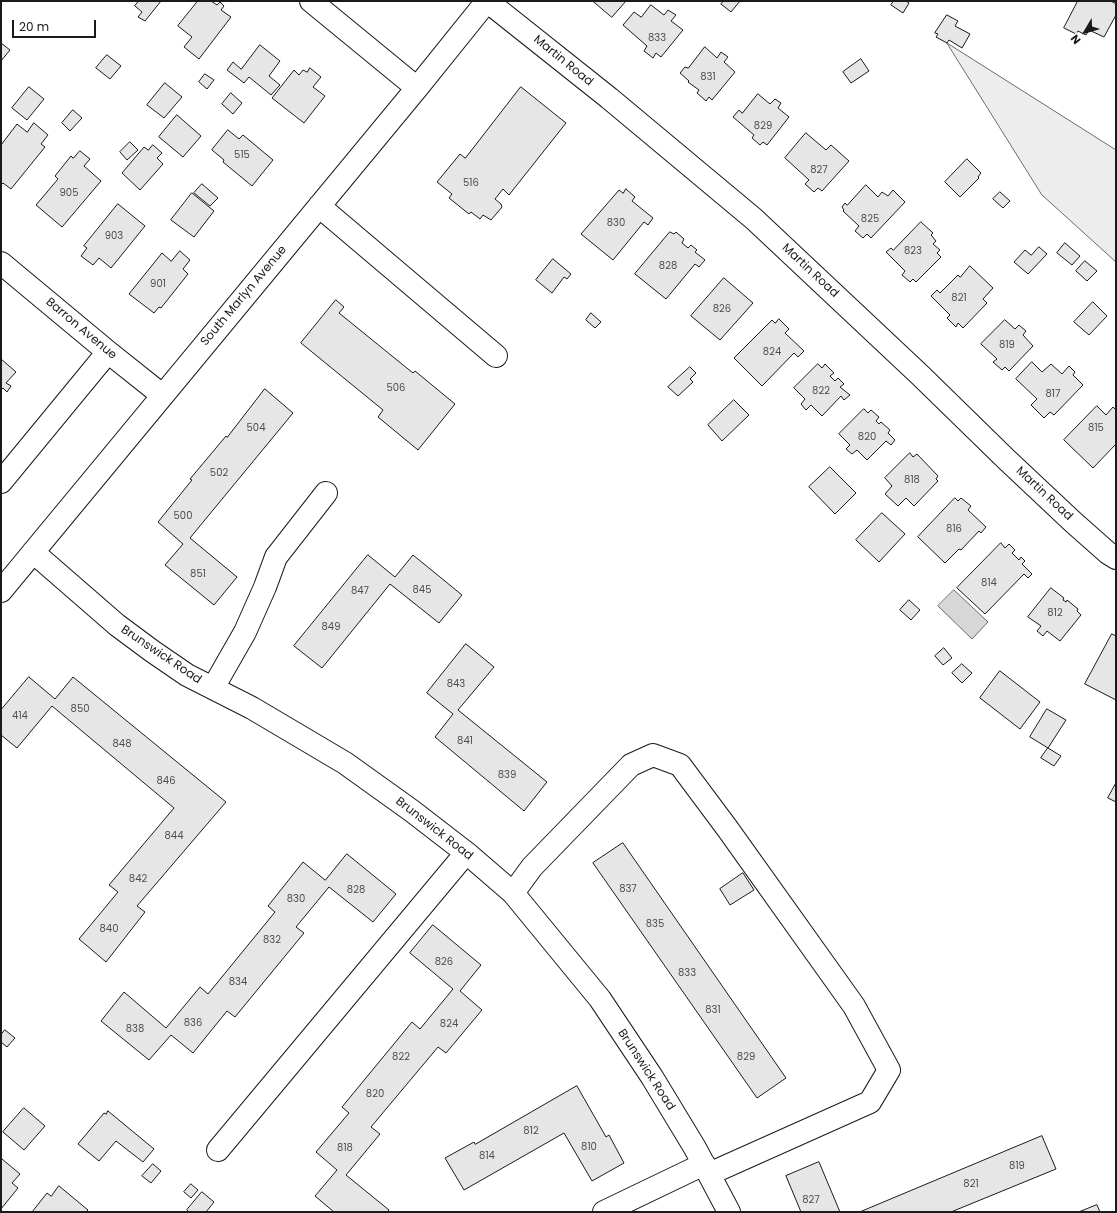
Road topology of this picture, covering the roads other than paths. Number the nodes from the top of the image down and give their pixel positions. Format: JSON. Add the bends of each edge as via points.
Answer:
{"nodes":[{"id":1,"x":311,"y":1,"type":"edge"},
{"id":2,"x":487,"y":1,"type":"edge"},
{"id":3,"x":417,"y":88,"type":"junction"},
{"id":4,"x":319,"y":206,"type":"junction"},
{"id":5,"x":1,"y":263,"type":"edge"},
{"id":6,"x":108,"y":352,"type":"junction"},
{"id":7,"x":496,"y":356,"type":"dead end"},
{"id":8,"x":162,"y":395,"type":"junction"},
{"id":9,"x":1,"y":482,"type":"edge"},
{"id":10,"x":326,"y":493,"type":"dead end"},
{"id":11,"x":33,"y":552,"type":"junction"},
{"id":12,"x":1116,"y":558,"type":"edge"},
{"id":13,"x":1,"y":591,"type":"edge"},
{"id":14,"x":213,"y":688,"type":"junction"},
{"id":15,"x":466,"y":853,"type":"junction"},
{"id":16,"x":513,"y":893,"type":"junction"},
{"id":17,"x":218,"y":1150,"type":"dead end"},
{"id":18,"x":707,"y":1169,"type":"junction"},
{"id":19,"x":604,"y":1212,"type":"edge"},
{"id":20,"x":729,"y":1212,"type":"edge"}],
"edges":[{"from":1,"to":3,"type":"street"},
{"from":2,"to":3,"type":"street","name":"South Marlyn Avenue"},
{"from":2,"to":12,"type":"street","name":"Martin Road","via":[[754,218],[1006,459]]},
{"from":3,"to":4,"type":"street","name":"South Marlyn Avenue"},
{"from":4,"to":7,"type":"street"},
{"from":4,"to":8,"type":"street","name":"South Marlyn Avenue"},
{"from":5,"to":6,"type":"street","name":"Barron Avenue"},
{"from":6,"to":8,"type":"street","name":"Barron Avenue"},
{"from":6,"to":9,"type":"street"},
{"from":8,"to":11,"type":"street","name":"South Marlyn Avenue"},
{"from":10,"to":14,"type":"street","via":[[276,557],[245,632]]},
{"from":11,"to":13,"type":"street","name":"South Marlyn Avenue"},
{"from":11,"to":14,"type":"street","name":"Brunswick Road","via":[[117,626],[186,675]]},
{"from":14,"to":15,"type":"street","name":"Brunswick Road","via":[[252,708],[344,763]]},
{"from":15,"to":16,"type":"street","name":"Brunswick Road"},
{"from":15,"to":17,"type":"street"},
{"from":16,"to":18,"type":"street","name":"Brunswick Road","via":[[600,998],[652,1077]]},
{"from":16,"to":18,"type":"street","via":[[532,867],[631,765],[653,755],[680,765],[854,1006],[888,1070],[870,1102]]},
{"from":18,"to":19,"type":"street"},
{"from":18,"to":20,"type":"street","name":"Brunswick Road"}]}
